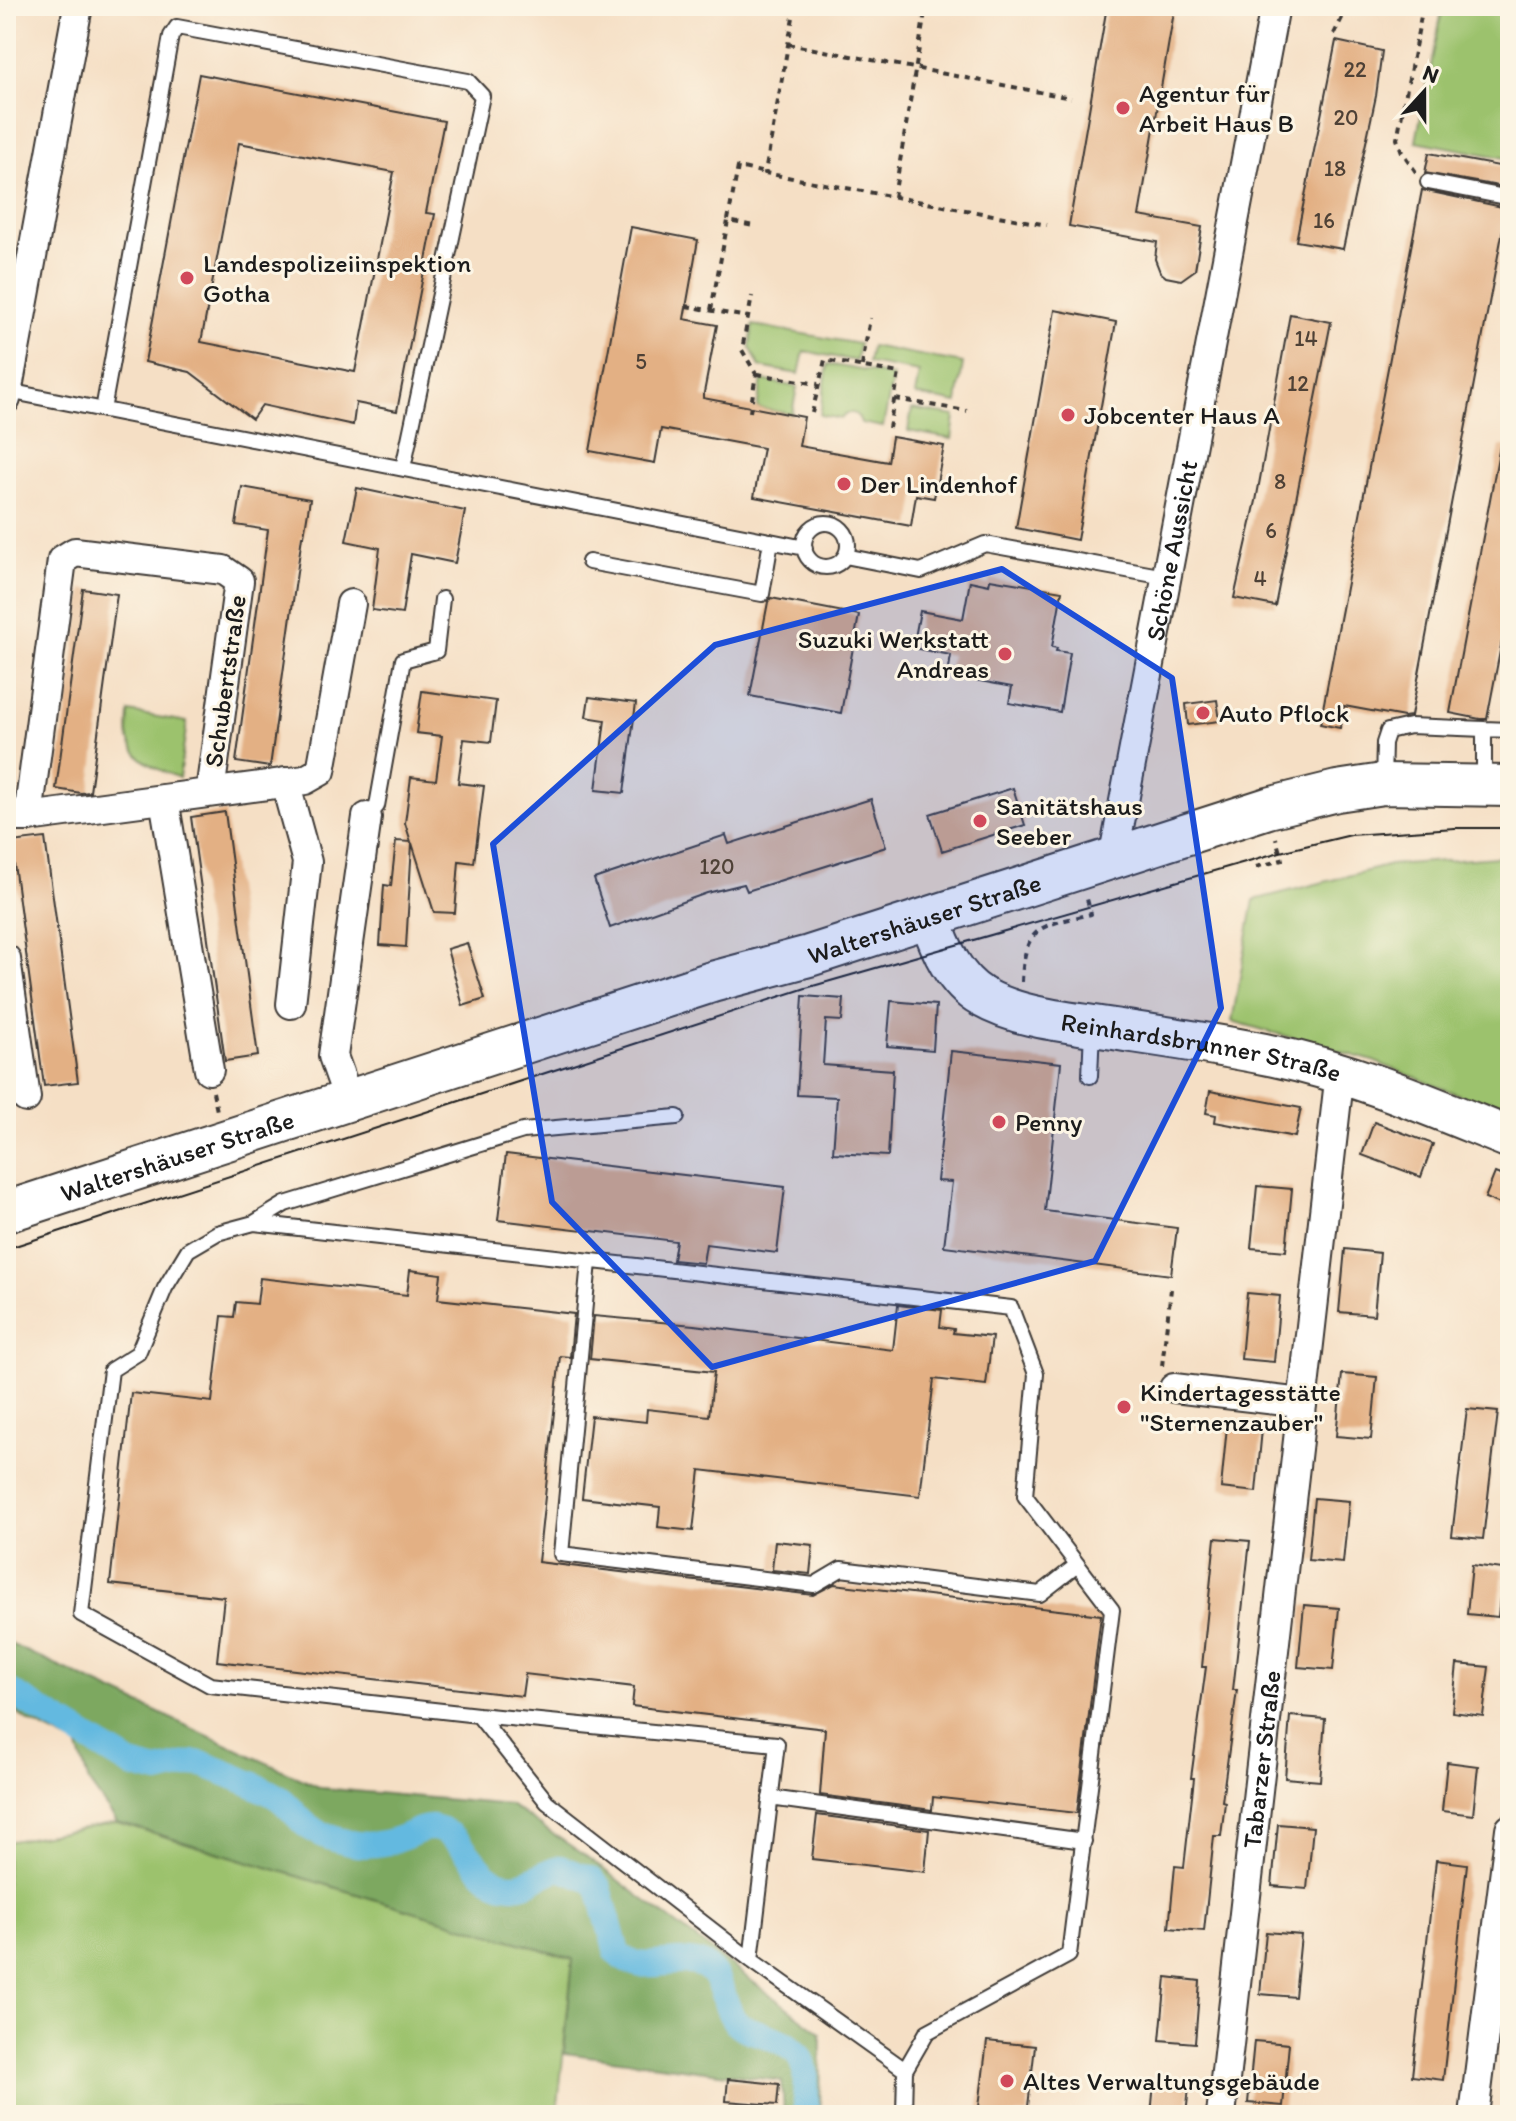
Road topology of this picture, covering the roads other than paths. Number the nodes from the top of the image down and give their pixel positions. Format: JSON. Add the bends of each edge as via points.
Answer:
{"nodes":[{"id":1,"x":78,"y":6,"type":"edge"},
{"id":2,"x":1275,"y":6,"type":"edge"},
{"id":3,"x":1428,"y":182,"type":"road end"},
{"id":4,"x":1510,"y":198,"type":"edge"},
{"id":5,"x":7,"y":395,"type":"edge"},
{"id":6,"x":103,"y":410,"type":"junction"},
{"id":7,"x":403,"y":468,"type":"junction"},
{"id":8,"x":771,"y":541,"type":"junction"},
{"id":9,"x":805,"y":548,"type":"junction"},
{"id":10,"x":845,"y":556,"type":"junction"},
{"id":11,"x":589,"y":562,"type":"dead end"},
{"id":12,"x":1165,"y":577,"type":"junction"},
{"id":13,"x":442,"y":599,"type":"dead end"},
{"id":14,"x":351,"y":604,"type":"dead end"},
{"id":15,"x":1484,"y":729,"type":"junction"},
{"id":16,"x":1510,"y":730,"type":"edge"},
{"id":17,"x":285,"y":782,"type":"junction"},
{"id":18,"x":1383,"y":784,"type":"junction"},
{"id":19,"x":1497,"y":786,"type":"edge"},
{"id":20,"x":210,"y":792,"type":"junction"},
{"id":21,"x":164,"y":799,"type":"junction"},
{"id":22,"x":17,"y":817,"type":"edge"},
{"id":23,"x":367,"y":817,"type":"joint"},
{"id":24,"x":1096,"y":865,"type":"junction"},
{"id":25,"x":930,"y":918,"type":"junction"},
{"id":26,"x":6,"y":959,"type":"edge"},
{"id":27,"x":291,"y":1004,"type":"dead end"},
{"id":28,"x":1092,"y":1026,"type":"junction"},
{"id":29,"x":209,"y":1070,"type":"road end"},
{"id":30,"x":1340,"y":1072,"type":"junction"},
{"id":31,"x":1090,"y":1076,"type":"dead end"},
{"id":32,"x":26,"y":1098,"type":"dead end"},
{"id":33,"x":349,"y":1101,"type":"junction"},
{"id":34,"x":677,"y":1117,"type":"dead end"},
{"id":35,"x":1510,"y":1138,"type":"edge"},
{"id":36,"x":6,"y":1212,"type":"edge"},
{"id":37,"x":254,"y":1223,"type":"junction"},
{"id":38,"x":589,"y":1262,"type":"junction"},
{"id":39,"x":1174,"y":1388,"type":"road end"},
{"id":40,"x":1302,"y":1403,"type":"junction"},
{"id":41,"x":1077,"y":1565,"type":"junction"},
{"id":42,"x":478,"y":1715,"type":"junction"},
{"id":43,"x":770,"y":1798,"type":"junction"},
{"id":44,"x":1510,"y":1829,"type":"edge"},
{"id":45,"x":1084,"y":1841,"type":"junction"},
{"id":46,"x":751,"y":1960,"type":"junction"},
{"id":47,"x":905,"y":2070,"type":"junction"},
{"id":48,"x":904,"y":2114,"type":"edge"},
{"id":49,"x":1221,"y":2115,"type":"edge"},
{"id":50,"x":1474,"y":2115,"type":"edge"}],
"edges":[{"from":1,"to":5,"type":"street"},
{"from":2,"to":12,"type":"street","name":"Schöne Aussicht"},
{"from":3,"to":4,"type":"lane"},
{"from":5,"to":6,"type":"lane"},
{"from":6,"to":7,"type":"lane"},
{"from":6,"to":7,"type":"lane","via":[[171,36],[177,27],[468,81],[482,96]]},
{"from":7,"to":8,"type":"lane"},
{"from":8,"to":9,"type":"lane"},
{"from":8,"to":11,"type":"lane","via":[[762,594]]},
{"from":9,"to":10,"type":"lane","via":[[815,565],[827,568]]},
{"from":9,"to":10,"type":"lane","via":[[808,532],[831,518],[848,541]]},
{"from":10,"to":12,"type":"lane","via":[[921,571],[985,544]]},
{"from":12,"to":24,"type":"street","name":"Schöne Aussicht"},
{"from":13,"to":23,"type":"lane","via":[[436,651],[403,660],[377,806]]},
{"from":14,"to":17,"type":"street","name":"Schubertstraße","via":[[321,771]]},
{"from":15,"to":16,"type":"lane"},
{"from":15,"to":18,"type":"lane","via":[[1410,726],[1388,731]]},
{"from":15,"to":19,"type":"lane"},
{"from":17,"to":20,"type":"street","name":"Schubertstraße"},
{"from":17,"to":27,"type":"street","via":[[307,862]]},
{"from":18,"to":19,"type":"main road","name":"Waltershäuser Straße"},
{"from":18,"to":24,"type":"main road","name":"Waltershäuser Straße","via":[[1268,808]]},
{"from":20,"to":21,"type":"street","name":"Schubertstraße"},
{"from":20,"to":22,"type":"street","name":"Schubertstraße","via":[[239,581],[223,570],[75,552],[62,560]]},
{"from":21,"to":22,"type":"street","name":"Schubertstraße"},
{"from":21,"to":29,"type":"street"},
{"from":23,"to":33,"type":"street","via":[[333,1056]]},
{"from":24,"to":25,"type":"main road","name":"Waltershäuser Straße"},
{"from":25,"to":28,"type":"main road","name":"Reinhardsbrunner Straße","via":[[955,972],[980,996],[1023,1013]]},
{"from":25,"to":33,"type":"main road","name":"Waltershäuser Straße","via":[[712,982]]},
{"from":26,"to":32,"type":"street"},
{"from":28,"to":30,"type":"main road","name":"Reinhardsbrunner Straße"},
{"from":28,"to":31,"type":"lane"},
{"from":30,"to":35,"type":"main road","name":"Reinhardsbrunner Straße"},
{"from":30,"to":40,"type":"street","name":"Tabarzer Straße"},
{"from":33,"to":36,"type":"main road","name":"Waltershäuser Straße"},
{"from":34,"to":37,"type":"lane","via":[[523,1131],[285,1204]]},
{"from":37,"to":38,"type":"lane"},
{"from":37,"to":42,"type":"lane","via":[[217,1233],[188,1250],[165,1288],[138,1353],[111,1370],[81,1614],[210,1685]]},
{"from":38,"to":41,"type":"lane","via":[[1011,1308],[1036,1374],[1025,1496]]},
{"from":38,"to":41,"type":"lane","via":[[561,1554],[814,1585],[841,1569],[1040,1594]]},
{"from":39,"to":40,"type":"street"},
{"from":40,"to":49,"type":"street","name":"Tabarzer Straße"},
{"from":41,"to":45,"type":"lane","via":[[1112,1610]]},
{"from":42,"to":43,"type":"lane","via":[[777,1744]]},
{"from":42,"to":46,"type":"lane","via":[[547,1802]]},
{"from":43,"to":45,"type":"lane"},
{"from":43,"to":46,"type":"lane"},
{"from":44,"to":50,"type":"street"},
{"from":45,"to":47,"type":"lane","via":[[1069,1955],[927,2032]]},
{"from":46,"to":47,"type":"lane"},
{"from":47,"to":48,"type":"lane"}]}
